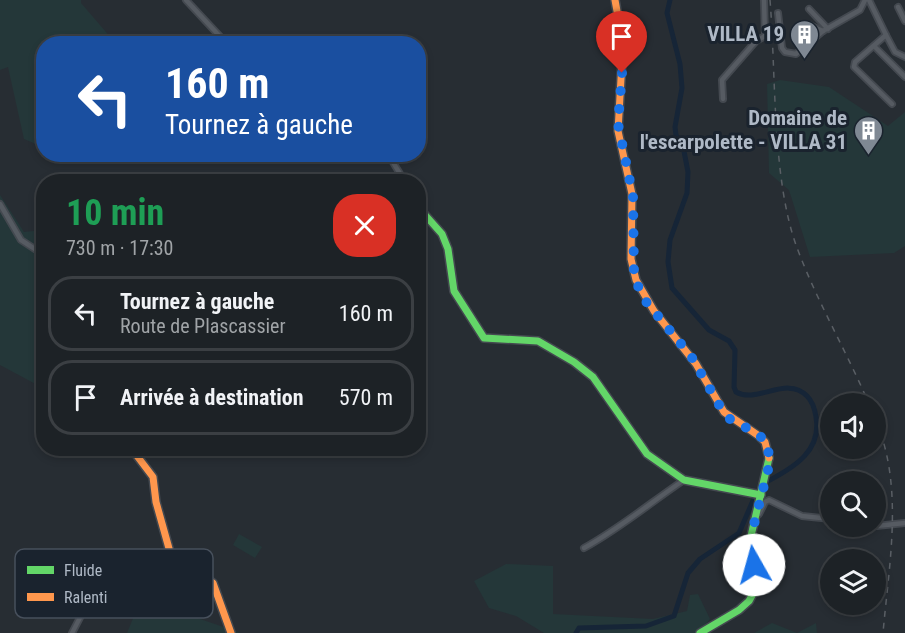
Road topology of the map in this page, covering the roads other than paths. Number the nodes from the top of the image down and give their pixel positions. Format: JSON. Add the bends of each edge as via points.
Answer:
{"nodes":[{"id":1,"x":186,"y":0,"type":"edge"},
{"id":2,"x":615,"y":0,"type":"edge"},
{"id":3,"x":764,"y":0,"type":"edge"},
{"id":4,"x":868,"y":2,"type":"edge"},
{"id":5,"x":898,"y":7,"type":"dead end"},
{"id":6,"x":809,"y":9,"type":"dead end"},
{"id":7,"x":778,"y":14,"type":"dead end"},
{"id":8,"x":905,"y":21,"type":"edge"},
{"id":9,"x":809,"y":25,"type":"dead end"},
{"id":10,"x":826,"y":30,"type":"junction"},
{"id":11,"x":886,"y":35,"type":"junction"},
{"id":12,"x":220,"y":36,"type":"edge"},
{"id":13,"x":874,"y":46,"type":"junction"},
{"id":14,"x":905,"y":57,"type":"edge"},
{"id":15,"x":905,"y":77,"type":"edge"},
{"id":16,"x":723,"y":99,"type":"dead end"},
{"id":17,"x":892,"y":104,"type":"dead end"},
{"id":18,"x":0,"y":204,"type":"edge"},
{"id":19,"x":426,"y":216,"type":"edge"},
{"id":20,"x":36,"y":250,"type":"edge"},
{"id":21,"x":137,"y":456,"type":"edge"},
{"id":22,"x":684,"y":480,"type":"junction"},
{"id":23,"x":761,"y":495,"type":"junction"},
{"id":24,"x":754,"y":518,"type":"junction"},
{"id":25,"x":820,"y":518,"type":"edge"},
{"id":26,"x":905,"y":523,"type":"edge"},
{"id":27,"x":886,"y":525,"type":"edge"},
{"id":28,"x":584,"y":548,"type":"dead end"},
{"id":29,"x":169,"y":549,"type":"edge"},
{"id":30,"x":213,"y":583,"type":"edge"},
{"id":31,"x":80,"y":618,"type":"edge"},
{"id":32,"x":72,"y":633,"type":"edge"},
{"id":33,"x":231,"y":633,"type":"edge"},
{"id":34,"x":700,"y":633,"type":"edge"}],
"edges":[{"from":1,"to":12,"type":"street"},
{"from":2,"to":23,"type":"street","via":[[622,73],[618,124],[633,196],[634,276],[643,298],[691,356],[722,410],[767,443],[770,462]]},
{"from":3,"to":16,"type":"street","via":[[765,36],[722,80]]},
{"from":4,"to":10,"type":"street"},
{"from":4,"to":11,"type":"street"},
{"from":5,"to":8,"type":"street"},
{"from":6,"to":10,"type":"street"},
{"from":7,"to":10,"type":"street","via":[[785,52],[796,54]]},
{"from":9,"to":10,"type":"street"},
{"from":11,"to":13,"type":"street"},
{"from":11,"to":14,"type":"street","via":[[895,52]]},
{"from":13,"to":15,"type":"street"},
{"from":13,"to":17,"type":"street","via":[[855,62],[855,68]]},
{"from":18,"to":20,"type":"street","via":[[21,240]]},
{"from":19,"to":22,"type":"street","via":[[442,234],[448,249],[454,291],[484,338],[538,342],[574,362],[593,377],[647,453]]},
{"from":21,"to":29,"type":"street","via":[[153,477]]},
{"from":22,"to":23,"type":"street"},
{"from":22,"to":28,"type":"street","via":[[607,537]]},
{"from":23,"to":24,"type":"street"},
{"from":24,"to":25,"type":"street","via":[[769,500],[802,516]]},
{"from":24,"to":34,"type":"street","via":[[750,547],[756,590],[739,610]]},
{"from":26,"to":27,"type":"street"},
{"from":30,"to":33,"type":"street"},
{"from":31,"to":32,"type":"street"}]}
